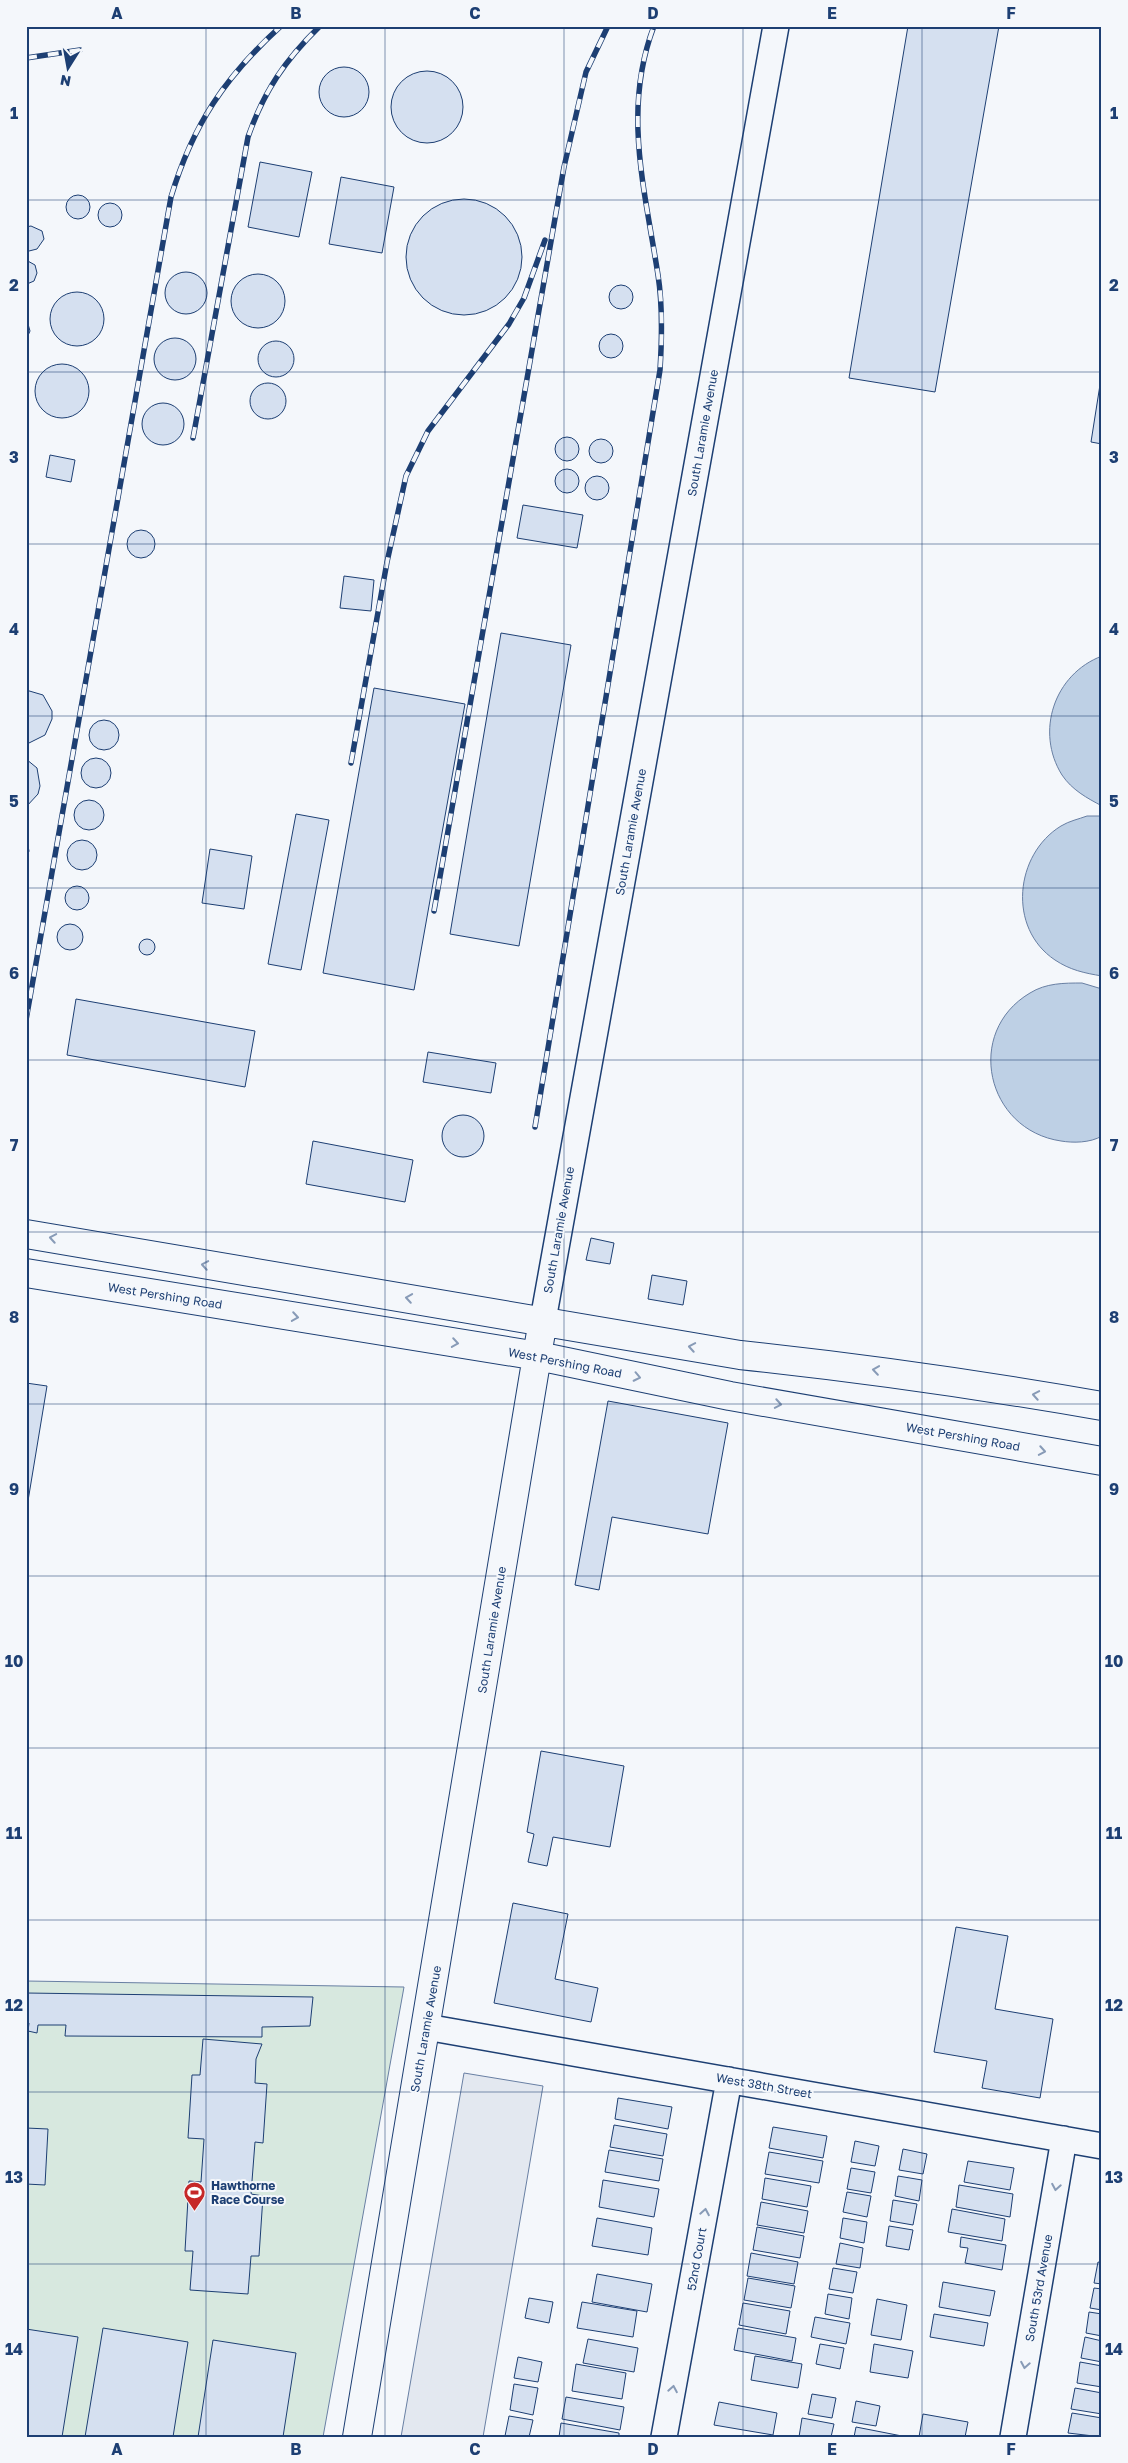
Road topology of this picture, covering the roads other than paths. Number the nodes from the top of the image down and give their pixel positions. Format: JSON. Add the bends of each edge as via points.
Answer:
{"nodes":[{"id":1,"x":776,"y":26,"type":"edge"},
{"id":2,"x":26,"y":1234,"type":"edge"},
{"id":3,"x":26,"y":1273,"type":"edge"},
{"id":4,"x":253,"y":1273,"type":"junction"},
{"id":5,"x":246,"y":1310,"type":"junction"},
{"id":6,"x":543,"y":1320,"type":"junction"},
{"id":7,"x":538,"y":1356,"type":"junction"},
{"id":8,"x":1102,"y":1406,"type":"edge"},
{"id":9,"x":1102,"y":1461,"type":"edge"},
{"id":10,"x":426,"y":2027,"type":"junction"},
{"id":11,"x":729,"y":2080,"type":"junction"},
{"id":12,"x":1064,"y":2139,"type":"junction"},
{"id":13,"x":1102,"y":2146,"type":"edge"},
{"id":14,"x":357,"y":2437,"type":"edge"},
{"id":15,"x":664,"y":2437,"type":"edge"},
{"id":16,"x":1013,"y":2437,"type":"edge"}],
"edges":[{"from":1,"to":6,"type":"street","name":"South Laramie Avenue"},
{"from":4,"to":2,"type":"main road","one_way":true},
{"from":3,"to":5,"type":"main road","name":"West Pershing Road"},
{"from":4,"to":5,"type":"main road"},
{"from":6,"to":4,"type":"main road","one_way":true},
{"from":5,"to":7,"type":"main road","name":"West Pershing Road","one_way":true},
{"from":6,"to":7,"type":"main road","name":"South Laramie Avenue"},
{"from":8,"to":6,"type":"main road","one_way":true,"via":[[857,1367],[740,1355]]},
{"from":7,"to":9,"type":"main road","name":"West Pershing Road","one_way":true,"via":[[730,1396]]},
{"from":7,"to":10,"type":"main road","name":"South Laramie Avenue"},
{"from":10,"to":11,"type":"street","name":"West 38th Street"},
{"from":10,"to":14,"type":"main road","name":"South Laramie Avenue"},
{"from":11,"to":12,"type":"street","name":"West 38th Street"},
{"from":15,"to":11,"type":"street","name":"52nd Court","one_way":true},
{"from":12,"to":13,"type":"street","name":"West 38th Street"},
{"from":12,"to":16,"type":"street","name":"South 53rd Avenue","one_way":true}]}
